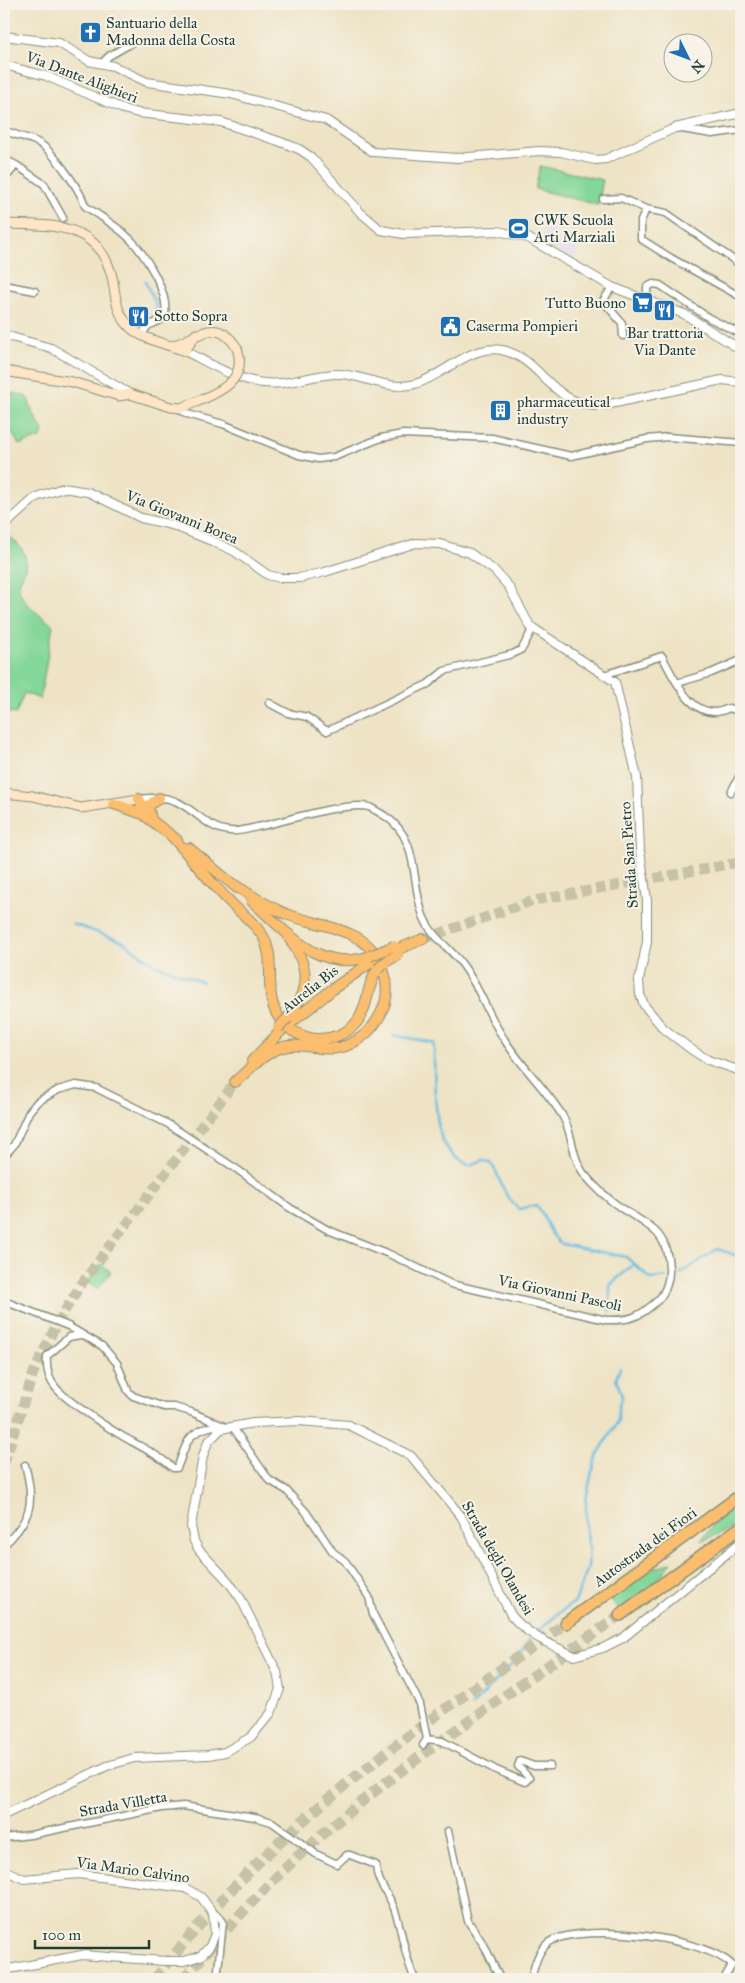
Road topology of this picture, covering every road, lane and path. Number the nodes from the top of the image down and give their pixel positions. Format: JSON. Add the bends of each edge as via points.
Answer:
{"nodes":[{"id":1,"x":4,"y":36,"type":"edge"},
{"id":2,"x":132,"y":43,"type":"dead end"},
{"id":3,"x":102,"y":63,"type":"junction"},
{"id":4,"x":4,"y":65,"type":"edge"},
{"id":5,"x":741,"y":113,"type":"edge"},
{"id":6,"x":675,"y":128,"type":"junction"},
{"id":7,"x":4,"y":130,"type":"edge"},
{"id":8,"x":741,"y":130,"type":"edge"},
{"id":9,"x":4,"y":159,"type":"edge"},
{"id":10,"x":16,"y":165,"type":"junction"},
{"id":11,"x":4,"y":180,"type":"edge"},
{"id":12,"x":603,"y":199,"type":"dead end"},
{"id":13,"x":646,"y":209,"type":"junction"},
{"id":14,"x":63,"y":218,"type":"dead end"},
{"id":15,"x":4,"y":224,"type":"edge"},
{"id":16,"x":741,"y":265,"type":"edge"},
{"id":17,"x":4,"y":285,"type":"edge"},
{"id":18,"x":612,"y":287,"type":"junction"},
{"id":19,"x":35,"y":291,"type":"dead end"},
{"id":20,"x":741,"y":297,"type":"edge"},
{"id":21,"x":646,"y":298,"type":"junction"},
{"id":22,"x":196,"y":334,"type":"junction"},
{"id":23,"x":741,"y":334,"type":"edge"},
{"id":24,"x":4,"y":335,"type":"edge"},
{"id":25,"x":141,"y":335,"type":"junction"},
{"id":26,"x":623,"y":336,"type":"dead end"},
{"id":27,"x":171,"y":346,"type":"junction"},
{"id":28,"x":741,"y":350,"type":"edge"},
{"id":29,"x":185,"y":352,"type":"junction"},
{"id":30,"x":4,"y":371,"type":"edge"},
{"id":31,"x":741,"y":382,"type":"edge"},
{"id":32,"x":130,"y":394,"type":"junction"},
{"id":33,"x":178,"y":408,"type":"junction"},
{"id":34,"x":741,"y":443,"type":"edge"},
{"id":35,"x":4,"y":526,"type":"edge"},
{"id":36,"x":358,"y":562,"type":"joint"},
{"id":37,"x":533,"y":628,"type":"junction"},
{"id":38,"x":741,"y":660,"type":"edge"},
{"id":39,"x":604,"y":675,"type":"junction"},
{"id":40,"x":677,"y":683,"type":"junction"},
{"id":41,"x":269,"y":703,"type":"dead end"},
{"id":42,"x":741,"y":712,"type":"edge"},
{"id":43,"x":741,"y":773,"type":"edge"},
{"id":44,"x":731,"y":792,"type":"dead end"},
{"id":45,"x":4,"y":794,"type":"edge"},
{"id":46,"x":159,"y":798,"type":"junction"},
{"id":47,"x":139,"y":799,"type":"junction"},
{"id":48,"x":114,"y":804,"type":"junction"},
{"id":49,"x":148,"y":817,"type":"junction"},
{"id":50,"x":172,"y":836,"type":"junction"},
{"id":51,"x":233,"y":884,"type":"junction"},
{"id":52,"x":264,"y":912,"type":"junction"},
{"id":53,"x":419,"y":941,"type":"tunnel mouth"},
{"id":54,"x":373,"y":962,"type":"junction"},
{"id":55,"x":290,"y":1020,"type":"junction"},
{"id":56,"x":741,"y":1071,"type":"edge"},
{"id":57,"x":4,"y":1156,"type":"edge"},
{"id":58,"x":4,"y":1302,"type":"edge"},
{"id":59,"x":80,"y":1335,"type":"junction"},
{"id":60,"x":226,"y":1427,"type":"junction"},
{"id":61,"x":25,"y":1465,"type":"dead end"},
{"id":62,"x":741,"y":1495,"type":"edge"},
{"id":63,"x":741,"y":1527,"type":"edge"},
{"id":64,"x":741,"y":1542,"type":"edge"},
{"id":65,"x":4,"y":1545,"type":"edge"},
{"id":66,"x":620,"y":1615,"type":"tunnel mouth"},
{"id":67,"x":566,"y":1623,"type":"tunnel mouth"},
{"id":68,"x":550,"y":1766,"type":"dead end"},
{"id":69,"x":4,"y":1815,"type":"edge"},
{"id":70,"x":448,"y":1831,"type":"dead end"},
{"id":71,"x":4,"y":1838,"type":"edge"},
{"id":72,"x":4,"y":1870,"type":"edge"},
{"id":73,"x":213,"y":1913,"type":"junction"},
{"id":74,"x":4,"y":1970,"type":"edge"},
{"id":75,"x":217,"y":1979,"type":"edge"},
{"id":76,"x":415,"y":1979,"type":"edge"},
{"id":77,"x":500,"y":1979,"type":"edge"},
{"id":78,"x":531,"y":1979,"type":"edge"},
{"id":79,"x":724,"y":1979,"type":"edge"}],
"edges":[{"from":1,"to":3,"type":"street","via":[[59,43],[89,61]]},
{"from":2,"to":3,"type":"street"},
{"from":3,"to":6,"type":"street","via":[[146,82],[231,94],[326,120],[373,152],[386,154],[457,158],[539,151],[561,152],[595,160],[606,159]]},
{"from":4,"to":18,"type":"street","name":"Via Dante Alighieri","via":[[46,76],[123,109],[235,125],[299,149],[323,169],[375,226],[388,232],[498,231],[517,234],[541,244]]},
{"from":5,"to":6,"type":"street"},
{"from":6,"to":8,"type":"street","via":[[712,134]]},
{"from":7,"to":25,"type":"street","via":[[41,145],[69,178],[85,206],[121,231],[139,249],[157,278],[166,310],[163,319],[148,326]]},
{"from":9,"to":10,"type":"street"},
{"from":10,"to":11,"type":"street"},
{"from":10,"to":14,"type":"street","via":[[44,184]]},
{"from":12,"to":13,"type":"street","via":[[621,198]]},
{"from":13,"to":16,"type":"street","via":[[666,213]]},
{"from":13,"to":20,"type":"street","via":[[640,221],[641,239]]},
{"from":15,"to":25,"type":"main road","via":[[68,228],[91,241],[108,266],[121,316]]},
{"from":17,"to":19,"type":"street"},
{"from":18,"to":21,"type":"street","name":"Via Dante Alighieri"},
{"from":18,"to":26,"type":"street","via":[[603,301],[622,323]]},
{"from":21,"to":23,"type":"street","via":[[647,287],[660,285],[709,318]]},
{"from":21,"to":28,"type":"street","name":"Via Dante Alighieri","via":[[684,314]]},
{"from":22,"to":27,"type":"main road"},
{"from":22,"to":29,"type":"main road"},
{"from":22,"to":33,"type":"main road","bridge":true,"via":[[219,332],[237,348],[240,363],[235,379],[224,390]]},
{"from":24,"to":32,"type":"street","via":[[51,348]]},
{"from":25,"to":27,"type":"main road"},
{"from":27,"to":29,"type":"main road"},
{"from":29,"to":31,"type":"street","via":[[258,383],[283,383],[310,376],[342,374],[397,386],[428,379],[478,352],[501,350],[524,359],[568,399],[588,406],[722,380]]},
{"from":30,"to":32,"type":"main road","via":[[72,382],[119,396]]},
{"from":32,"to":33,"type":"main road"},
{"from":33,"to":34,"type":"street","via":[[299,455],[318,458],[334,457],[382,438],[403,434],[499,439],[571,456],[668,436]]},
{"from":35,"to":36,"type":"street","name":"Via Giovanni Borea","via":[[36,497],[69,488],[88,492],[141,518],[172,525],[212,541],[274,577],[299,578]]},
{"from":36,"to":37,"type":"street","name":"Strada San Pietro","via":[[416,543],[440,544],[470,553],[495,571],[509,587],[523,616]]},
{"from":37,"to":39,"type":"street","name":"Strada San Pietro"},
{"from":37,"to":41,"type":"street","via":[[522,649],[514,654],[444,671],[428,684],[327,731],[307,717],[288,713]]},
{"from":38,"to":40,"type":"street"},
{"from":39,"to":40,"type":"street","via":[[662,656]]},
{"from":39,"to":56,"type":"street","name":"Strada San Pietro","via":[[614,682],[637,777],[640,851],[647,900],[647,942],[640,975],[640,994],[644,1005],[663,1028],[708,1060]]},
{"from":40,"to":42,"type":"street","via":[[687,700],[697,706],[720,713],[729,708]]},
{"from":43,"to":44,"type":"street"},
{"from":45,"to":48,"type":"main road","name":"Via Giovanni Pascoli","via":[[33,796],[81,808]]},
{"from":46,"to":47,"type":"street","name":"Via Giovanni Pascoli"},
{"from":46,"to":49,"type":"highway","via":[[148,806]]},
{"from":46,"to":57,"type":"street","name":"Via Giovanni Pascoli","via":[[175,801],[213,826],[230,832],[337,808],[369,807],[396,824],[412,855],[423,916],[431,932],[461,962],[504,1040],[564,1117],[583,1172],[621,1207],[658,1231],[668,1250],[670,1274],[663,1295],[646,1312],[626,1321],[606,1320],[451,1284],[311,1222],[168,1124],[96,1088],[76,1085],[58,1090],[37,1102],[14,1145]]},
{"from":47,"to":48,"type":"main road","name":"Via Giovanni Pascoli"},
{"from":47,"to":49,"type":"highway"},
{"from":48,"to":49,"type":"highway"},
{"from":49,"to":50,"type":"highway"},
{"from":50,"to":51,"type":"highway"},
{"from":50,"to":54,"type":"highway","via":[[264,938],[269,958],[270,1000],[278,1016],[293,1031],[317,1039],[347,1031],[364,1009]]},
{"from":51,"to":52,"type":"highway"},
{"from":51,"to":55,"type":"highway","name":"Aurelia Bis","via":[[285,913],[349,933],[364,941],[378,956],[387,990],[378,1019],[358,1039],[332,1049],[287,1046],[278,1049],[234,1084]]},
{"from":52,"to":54,"type":"highway","via":[[321,957],[342,962]]},
{"from":52,"to":55,"type":"highway","via":[[289,937],[304,965],[304,989]]},
{"from":53,"to":54,"type":"highway","name":"Aurelia Bis"},
{"from":54,"to":55,"type":"highway","name":"Aurelia Bis"},
{"from":58,"to":59,"type":"street","via":[[68,1326]]},
{"from":59,"to":60,"type":"street","via":[[102,1346],[112,1356],[130,1394],[164,1407],[191,1412]]},
{"from":59,"to":60,"type":"street","via":[[69,1337],[47,1356],[46,1367],[56,1389],[173,1468],[176,1468],[183,1446],[193,1434],[213,1426]]},
{"from":60,"to":64,"type":"street","name":"Strada degli Olandesi","via":[[299,1421],[349,1426],[411,1456],[461,1516],[511,1615],[530,1634],[574,1656],[623,1638]]},
{"from":60,"to":68,"type":"street","via":[[269,1480],[286,1490],[306,1512],[369,1597],[373,1614],[420,1704],[425,1742],[442,1741],[525,1782],[529,1778],[518,1766],[520,1761],[534,1766]]},
{"from":60,"to":69,"type":"street","via":[[208,1442],[203,1456],[191,1526],[199,1550],[241,1599],[277,1672],[280,1689],[271,1713],[251,1737],[225,1752],[134,1758],[106,1766]]},
{"from":61,"to":65,"type":"street","via":[[30,1506],[24,1524]]},
{"from":62,"to":67,"type":"highway","name":"Autostrada dei Fiori"},
{"from":63,"to":66,"type":"highway"},
{"from":70,"to":77,"type":"street","via":[[468,1921]]},
{"from":71,"to":76,"type":"street","name":"Strada Villetta","via":[[143,1810],[183,1806],[272,1822],[316,1854],[337,1864],[350,1855],[376,1865],[376,1877],[393,1906]]},
{"from":72,"to":73,"type":"street","name":"Via Mario Calvino","via":[[24,1879],[78,1874],[185,1888],[201,1896]]},
{"from":73,"to":74,"type":"street","via":[[215,1934],[210,1946],[194,1959],[165,1961],[82,1955]]},
{"from":73,"to":75,"type":"street","via":[[223,1922]]},
{"from":78,"to":79,"type":"street","via":[[541,1952],[553,1940],[614,1932],[704,1949],[732,1965]]}]}
